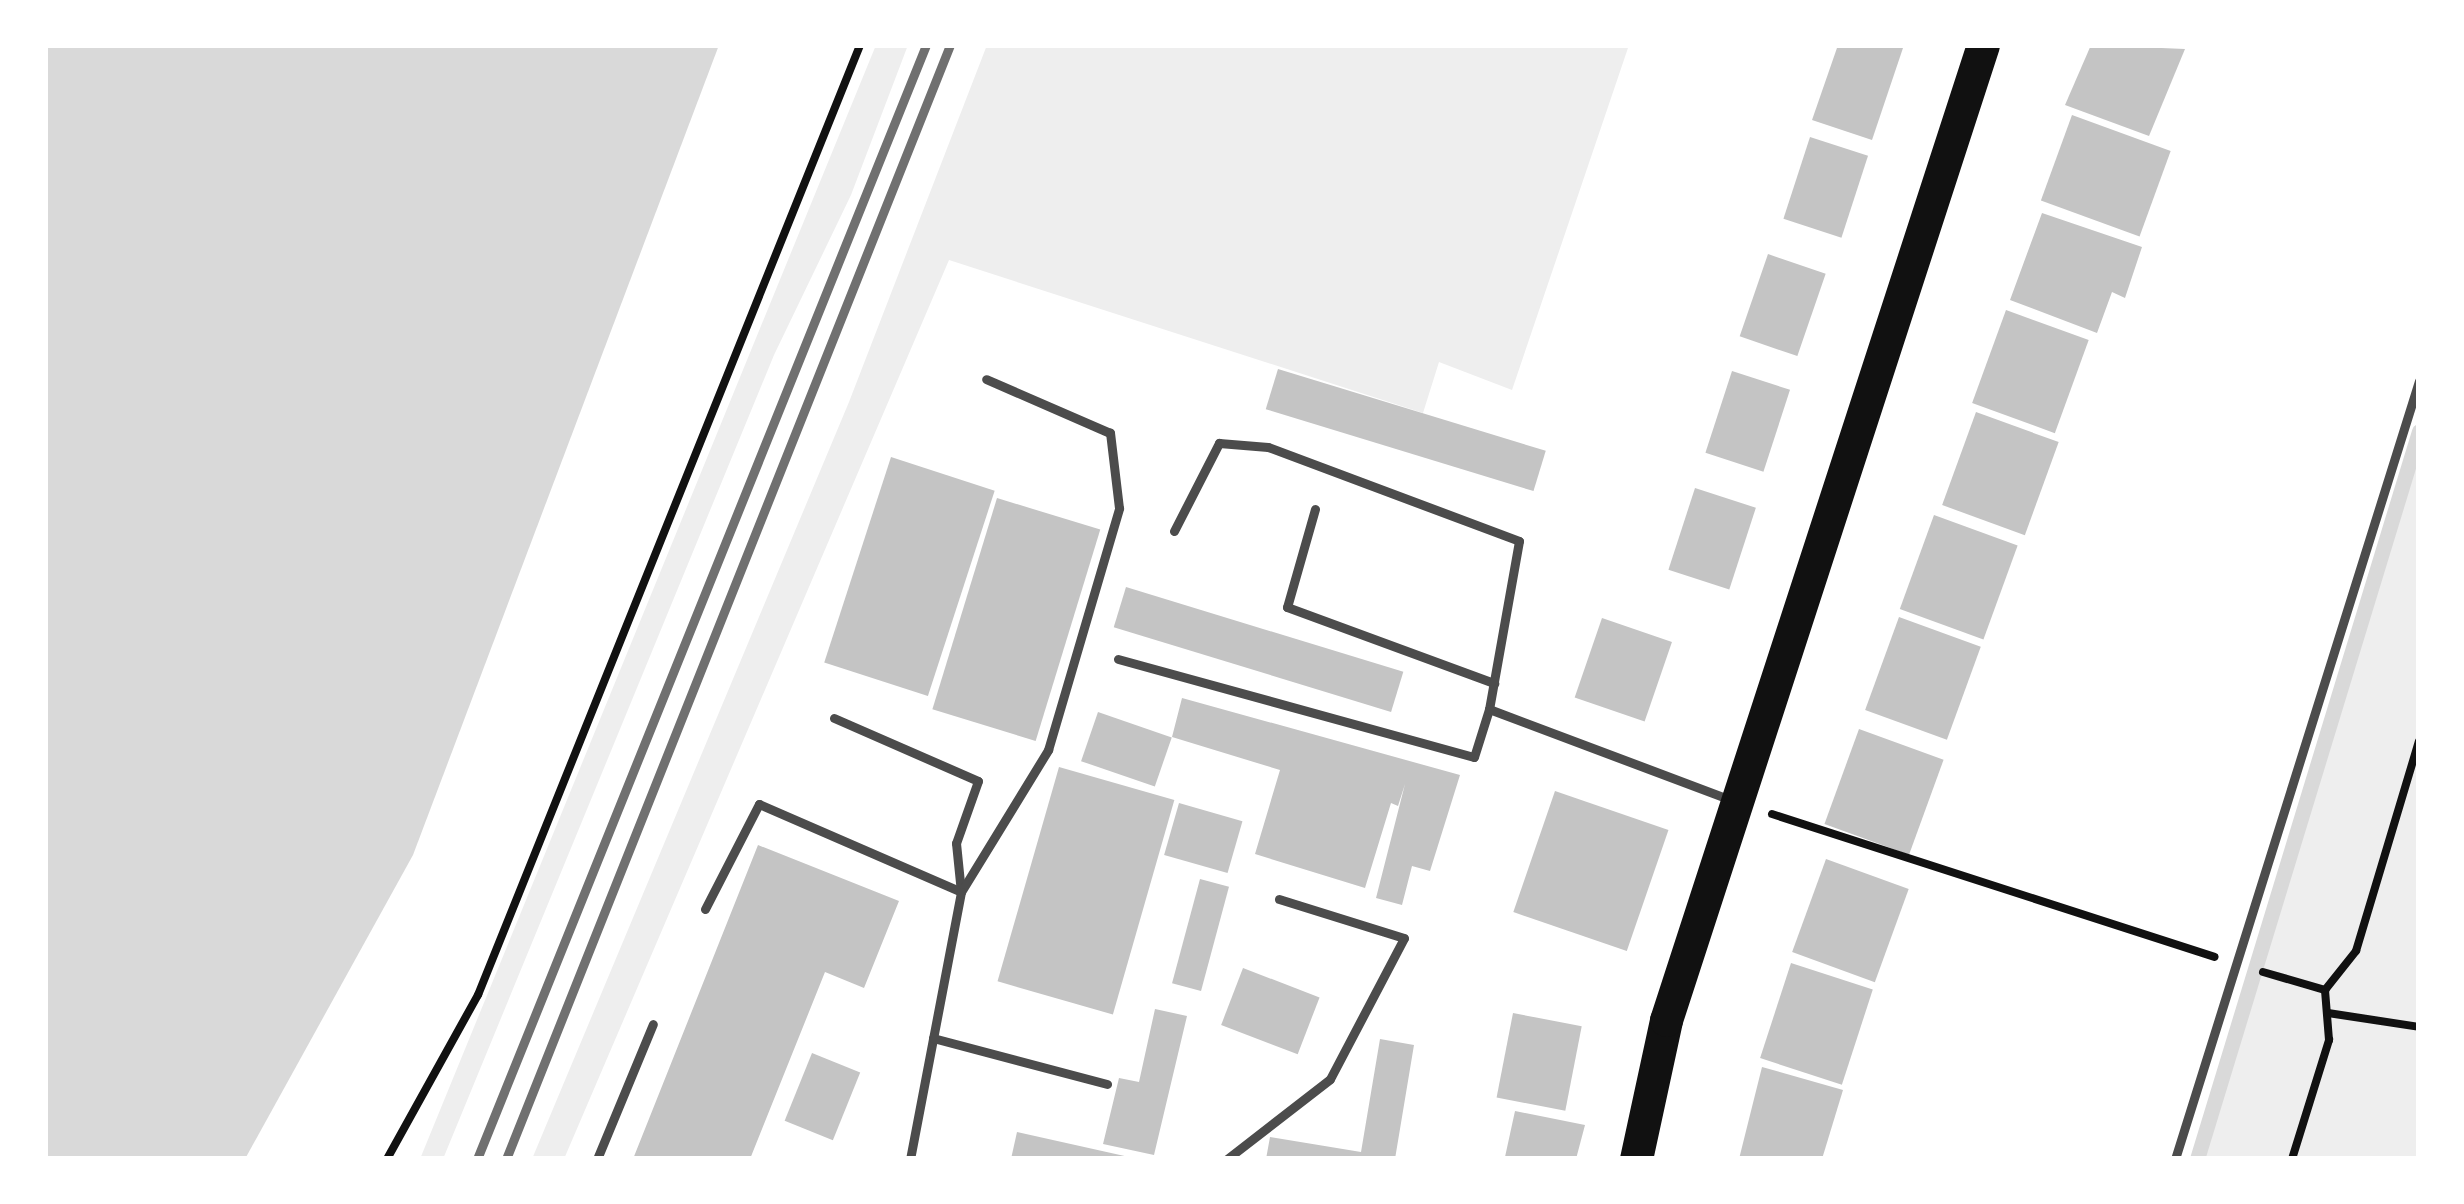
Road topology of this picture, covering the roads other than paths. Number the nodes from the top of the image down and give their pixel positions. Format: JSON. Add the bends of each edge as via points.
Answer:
{"nodes":[{"id":1,"x":1983,"y":45,"type":"edge"},
{"id":2,"x":986,"y":379,"type":"dead end"},
{"id":3,"x":2419,"y":381,"type":"edge"},
{"id":4,"x":1315,"y":509,"type":"dead end"},
{"id":5,"x":1174,"y":530,"type":"dead end"},
{"id":6,"x":1118,"y":659,"type":"dead end"},
{"id":7,"x":1494,"y":683,"type":"junction"},
{"id":8,"x":1489,"y":709,"type":"junction"},
{"id":9,"x":834,"y":718,"type":"dead end"},
{"id":10,"x":1736,"y":802,"type":"junction"},
{"id":11,"x":961,"y":892,"type":"junction"},
{"id":12,"x":1279,"y":899,"type":"dead end"},
{"id":13,"x":705,"y":909,"type":"dead end"},
{"id":14,"x":653,"y":1024,"type":"dead end"},
{"id":15,"x":933,"y":1038,"type":"junction"},
{"id":16,"x":1107,"y":1084,"type":"dead end"},
{"id":17,"x":597,"y":1159,"type":"edge"},
{"id":18,"x":910,"y":1159,"type":"edge"},
{"id":19,"x":1226,"y":1159,"type":"edge"},
{"id":20,"x":1636,"y":1159,"type":"edge"},
{"id":21,"x":2175,"y":1159,"type":"edge"}],
"edges":[{"from":1,"to":10,"type":"highway"},
{"from":2,"to":11,"type":"lane","via":[[1110,433],[1120,508],[1048,750]]},
{"from":3,"to":21,"type":"lane"},
{"from":4,"to":7,"type":"lane","via":[[1287,607]]},
{"from":5,"to":7,"type":"lane","via":[[1219,443],[1268,447],[1519,542]]},
{"from":6,"to":8,"type":"lane","via":[[1474,757]]},
{"from":7,"to":8,"type":"lane"},
{"from":8,"to":10,"type":"lane"},
{"from":9,"to":11,"type":"lane","via":[[978,782],[956,843]]},
{"from":10,"to":20,"type":"highway","via":[[1666,1020]]},
{"from":11,"to":13,"type":"lane","via":[[759,804]]},
{"from":11,"to":15,"type":"lane"},
{"from":12,"to":19,"type":"lane","via":[[1404,938],[1330,1079]]},
{"from":14,"to":17,"type":"lane"},
{"from":15,"to":16,"type":"lane"},
{"from":15,"to":18,"type":"lane"}]}
